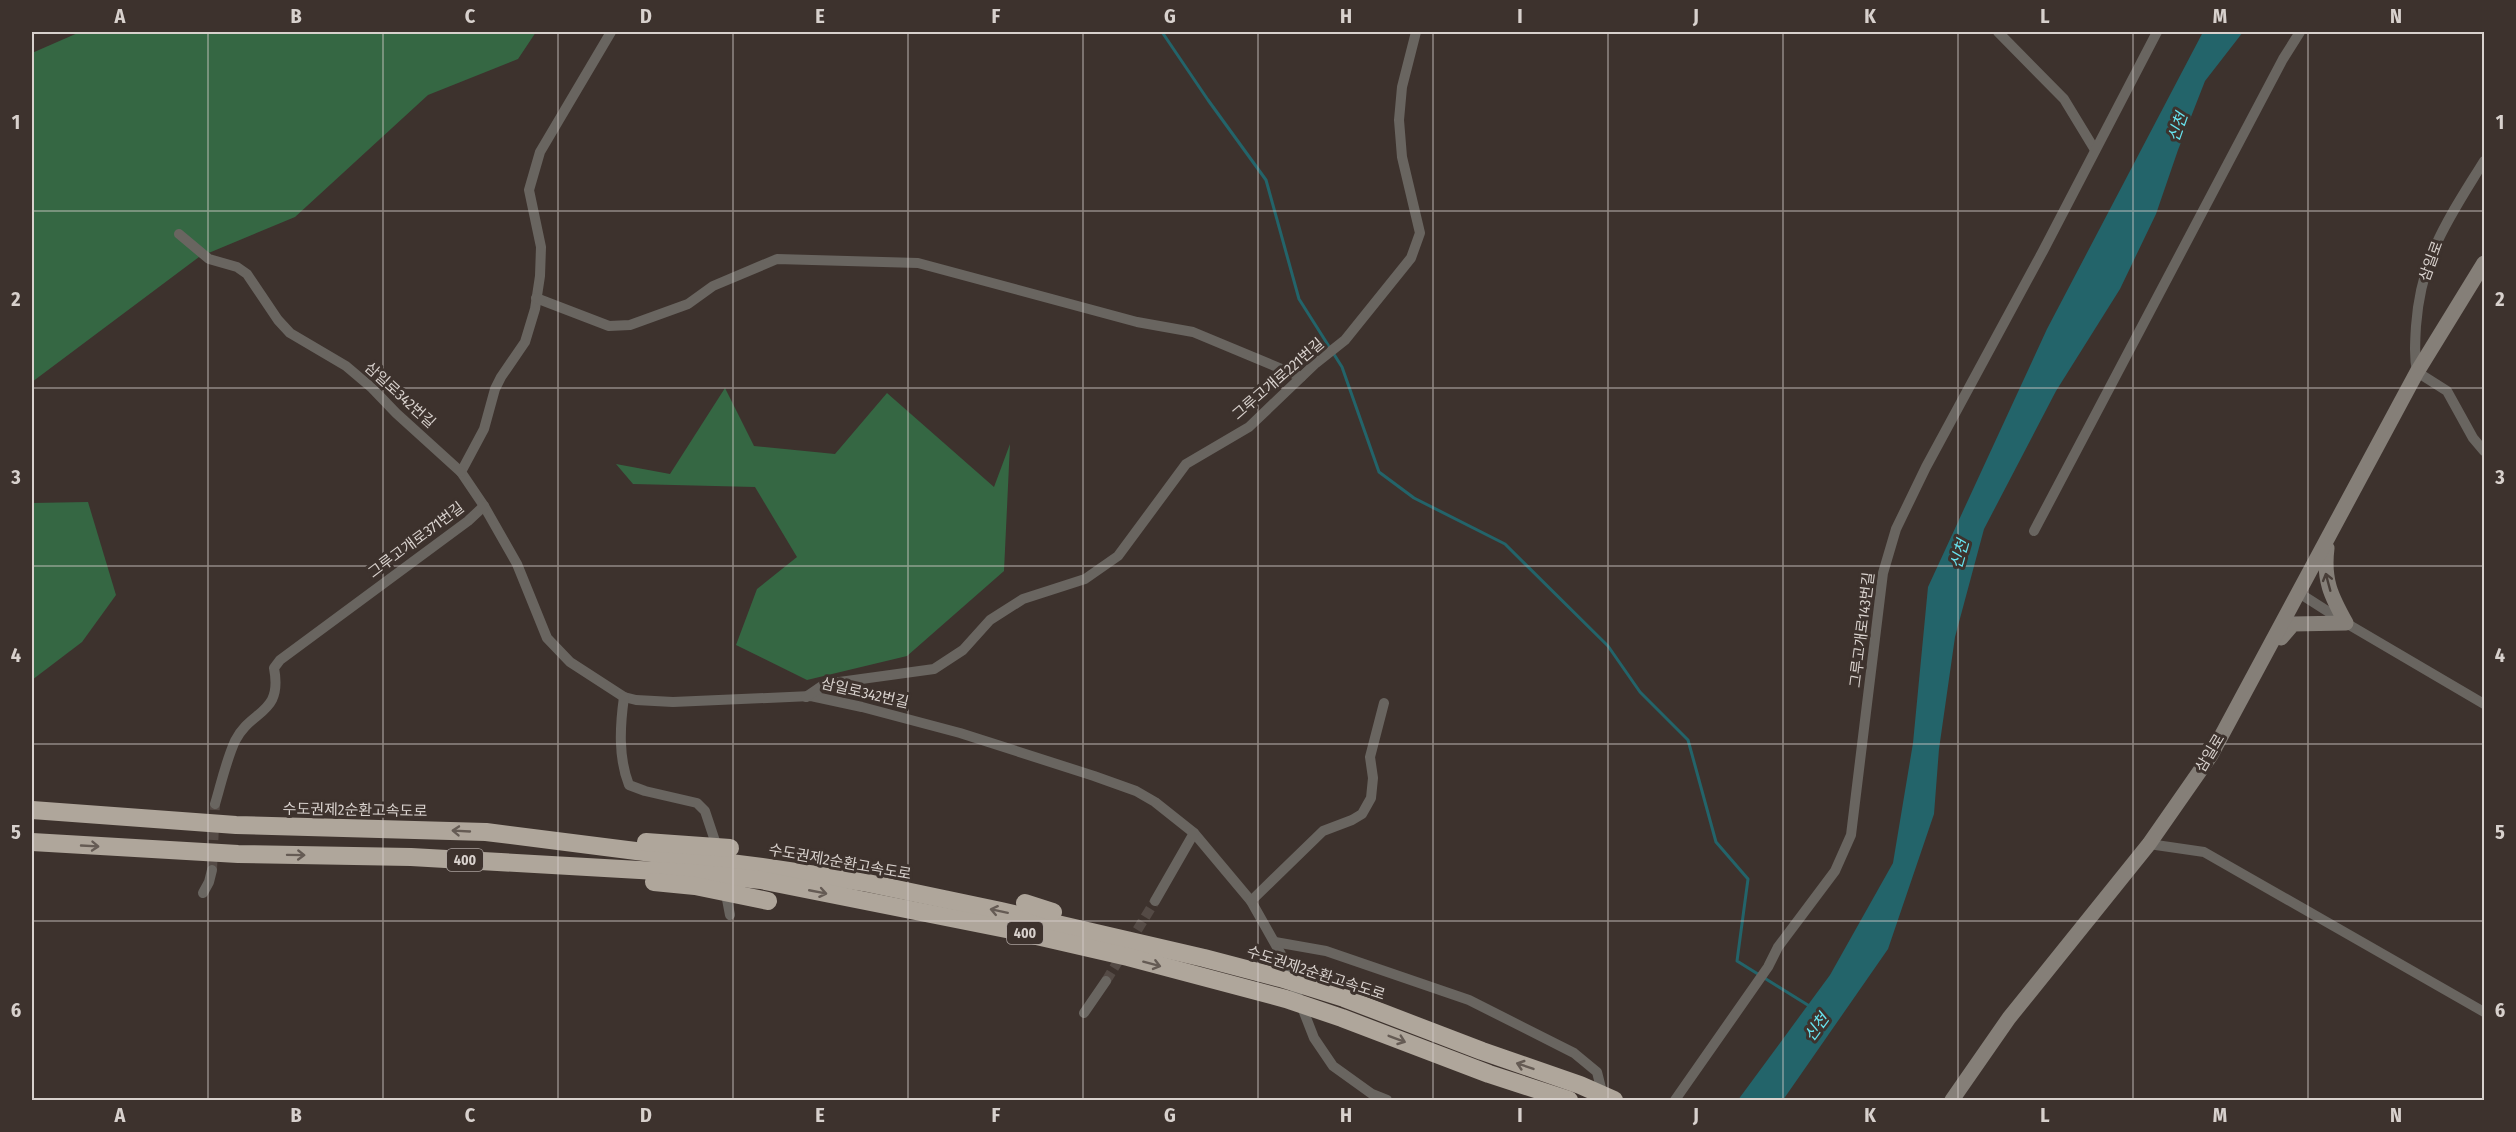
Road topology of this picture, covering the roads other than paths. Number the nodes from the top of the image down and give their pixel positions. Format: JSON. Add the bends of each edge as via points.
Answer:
{"nodes":[{"id":1,"x":611,"y":32,"type":"edge"},
{"id":2,"x":1416,"y":32,"type":"edge"},
{"id":3,"x":1998,"y":32,"type":"edge"},
{"id":4,"x":2157,"y":32,"type":"edge"},
{"id":5,"x":2300,"y":32,"type":"edge"},
{"id":6,"x":2096,"y":150,"type":"junction"},
{"id":7,"x":2484,"y":161,"type":"edge"},
{"id":8,"x":179,"y":234,"type":"dead end"},
{"id":9,"x":2484,"y":263,"type":"edge"},
{"id":10,"x":536,"y":298,"type":"junction"},
{"id":11,"x":2416,"y":372,"type":"junction"},
{"id":12,"x":1301,"y":377,"type":"junction"},
{"id":13,"x":2484,"y":451,"type":"edge"},
{"id":14,"x":460,"y":472,"type":"junction"},
{"id":15,"x":484,"y":506,"type":"junction"},
{"id":16,"x":2034,"y":531,"type":"dead end"},
{"id":17,"x":2328,"y":539,"type":"junction"},
{"id":18,"x":2299,"y":593,"type":"junction"},
{"id":19,"x":2346,"y":623,"type":"junction"},
{"id":20,"x":2265,"y":656,"type":"junction"},
{"id":21,"x":624,"y":697,"type":"junction"},
{"id":22,"x":806,"y":697,"type":"junction"},
{"id":23,"x":1384,"y":703,"type":"dead end"},
{"id":24,"x":2484,"y":704,"type":"edge"},
{"id":25,"x":215,"y":804,"type":"tunnel mouth"},
{"id":26,"x":32,"y":810,"type":"edge"},
{"id":27,"x":486,"y":832,"type":"junction"},
{"id":28,"x":1194,"y":833,"type":"junction"},
{"id":29,"x":32,"y":842,"type":"edge"},
{"id":30,"x":2148,"y":844,"type":"junction"},
{"id":31,"x":730,"y":848,"type":"dead end"},
{"id":32,"x":212,"y":870,"type":"tunnel mouth"},
{"id":33,"x":691,"y":872,"type":"junction"},
{"id":34,"x":761,"y":874,"type":"junction"},
{"id":35,"x":203,"y":893,"type":"dead end"},
{"id":36,"x":768,"y":901,"type":"dead end"},
{"id":37,"x":1155,"y":901,"type":"tunnel mouth"},
{"id":38,"x":1251,"y":901,"type":"junction"},
{"id":39,"x":1025,"y":903,"type":"dead end"},
{"id":40,"x":730,"y":915,"type":"dead end"},
{"id":41,"x":968,"y":928,"type":"dead end"},
{"id":42,"x":1275,"y":942,"type":"junction"},
{"id":43,"x":1128,"y":957,"type":"junction"},
{"id":44,"x":1204,"y":958,"type":"junction"},
{"id":45,"x":1106,"y":981,"type":"tunnel mouth"},
{"id":46,"x":2484,"y":1012,"type":"edge"},
{"id":47,"x":1084,"y":1013,"type":"dead end"},
{"id":48,"x":1608,"y":1094,"type":"edge"},
{"id":49,"x":1387,"y":1101,"type":"edge"},
{"id":50,"x":1569,"y":1101,"type":"edge"},
{"id":51,"x":1676,"y":1101,"type":"edge"},
{"id":52,"x":1952,"y":1101,"type":"edge"}],
"edges":[{"from":1,"to":10,"type":"street","via":[[540,152],[529,190],[541,247]]},
{"from":2,"to":12,"type":"street","name":"그루고개로221번길","via":[[1402,87],[1399,120],[1402,157],[1420,233],[1411,258],[1346,340]]},
{"from":3,"to":6,"type":"street","via":[[2064,99]]},
{"from":4,"to":6,"type":"street","name":"그루고개로143번길"},
{"from":5,"to":16,"type":"street"},
{"from":6,"to":51,"type":"street","name":"그루고개로143번길","via":[[1896,529],[1883,573],[1851,835],[1835,871],[1778,947]]},
{"from":7,"to":11,"type":"street","name":"삼일로","via":[[2428,262],[2416,318]]},
{"from":8,"to":14,"type":"street","name":"삼일로342번길","via":[[209,259],[237,267],[246,274],[290,333],[346,366]]},
{"from":9,"to":11,"type":"main road","name":"삼일로"},
{"from":10,"to":12,"type":"street","via":[[609,326],[630,325],[688,304],[713,286],[777,259],[918,263],[1137,322],[1193,332]]},
{"from":10,"to":14,"type":"street","via":[[525,342],[501,377],[482,435]]},
{"from":11,"to":13,"type":"street","via":[[2447,391]]},
{"from":11,"to":17,"type":"main road","name":"삼일로"},
{"from":12,"to":22,"type":"street","name":"그루고개로221번길","via":[[1249,427],[1186,464],[1118,556],[1085,579],[1023,599],[990,620],[963,651],[934,669],[825,684]]},
{"from":14,"to":15,"type":"street","name":"그루고개로371번길"},
{"from":15,"to":21,"type":"street","name":"삼일로342번길","via":[[517,564],[547,638],[570,662]]},
{"from":15,"to":25,"type":"street","name":"그루고개로371번길","via":[[280,660],[274,668],[277,686],[273,698],[235,742]]},
{"from":17,"to":18,"type":"main road","name":"삼일로"},
{"from":19,"to":17,"type":"main road","one_way":true,"via":[[2324,569]]},
{"from":18,"to":19,"type":"street"},
{"from":18,"to":20,"type":"main road","name":"삼일로"},
{"from":19,"to":20,"type":"main road","via":[[2293,624]]},
{"from":19,"to":24,"type":"street"},
{"from":20,"to":30,"type":"main road","name":"삼일로","via":[[2211,755]]},
{"from":21,"to":22,"type":"street","name":"삼일로342번길","via":[[673,702]]},
{"from":21,"to":40,"type":"street","via":[[620,721],[623,769],[629,785],[697,803],[705,811],[717,841]]},
{"from":22,"to":28,"type":"street","name":"삼일로342번길","via":[[930,724],[1094,776],[1136,791]]},
{"from":23,"to":38,"type":"street","via":[[1371,757],[1371,798],[1362,814],[1323,831]]},
{"from":27,"to":26,"type":"highway","name":"수도권제2순환고속도로","number":"400","one_way":true,"via":[[236,825]]},
{"from":27,"to":31,"type":"highway"},
{"from":27,"to":33,"type":"highway","name":"수도권제2순환고속도로","number":"400"},
{"from":28,"to":37,"type":"street"},
{"from":28,"to":38,"type":"street","name":"삼일로342번길"},
{"from":29,"to":33,"type":"highway","name":"수도권제2순환고속도로","number":"400","one_way":true,"via":[[204,853],[411,856]]},
{"from":30,"to":46,"type":"street","via":[[2204,852]]},
{"from":30,"to":52,"type":"main road","name":"삼일로","via":[[2009,1018]]},
{"from":32,"to":35,"type":"street"},
{"from":33,"to":34,"type":"highway","name":"수도권제2순환고속도로","number":"400"},
{"from":33,"to":36,"type":"highway"},
{"from":34,"to":43,"type":"highway","name":"수도권제2순환고속도로","number":"400","one_way":true},
{"from":44,"to":34,"type":"highway","name":"수도권제2순환고속도로","number":"400","one_way":true,"via":[[863,882]]},
{"from":38,"to":42,"type":"street","name":"삼일로342번길"},
{"from":39,"to":44,"type":"highway"},
{"from":41,"to":43,"type":"highway"},
{"from":42,"to":48,"type":"street","via":[[1326,951],[1468,1000],[1574,1053],[1597,1072]]},
{"from":42,"to":49,"type":"street","name":"삼일로342번길","via":[[1314,1038],[1333,1066]]},
{"from":43,"to":50,"type":"highway","name":"수도권제2순환고속도로","number":"400","one_way":true,"via":[[1286,999]]},
{"from":48,"to":44,"type":"highway","name":"수도권제2순환고속도로","number":"400","one_way":true,"via":[[1344,998]]},
{"from":45,"to":47,"type":"street"}]}
